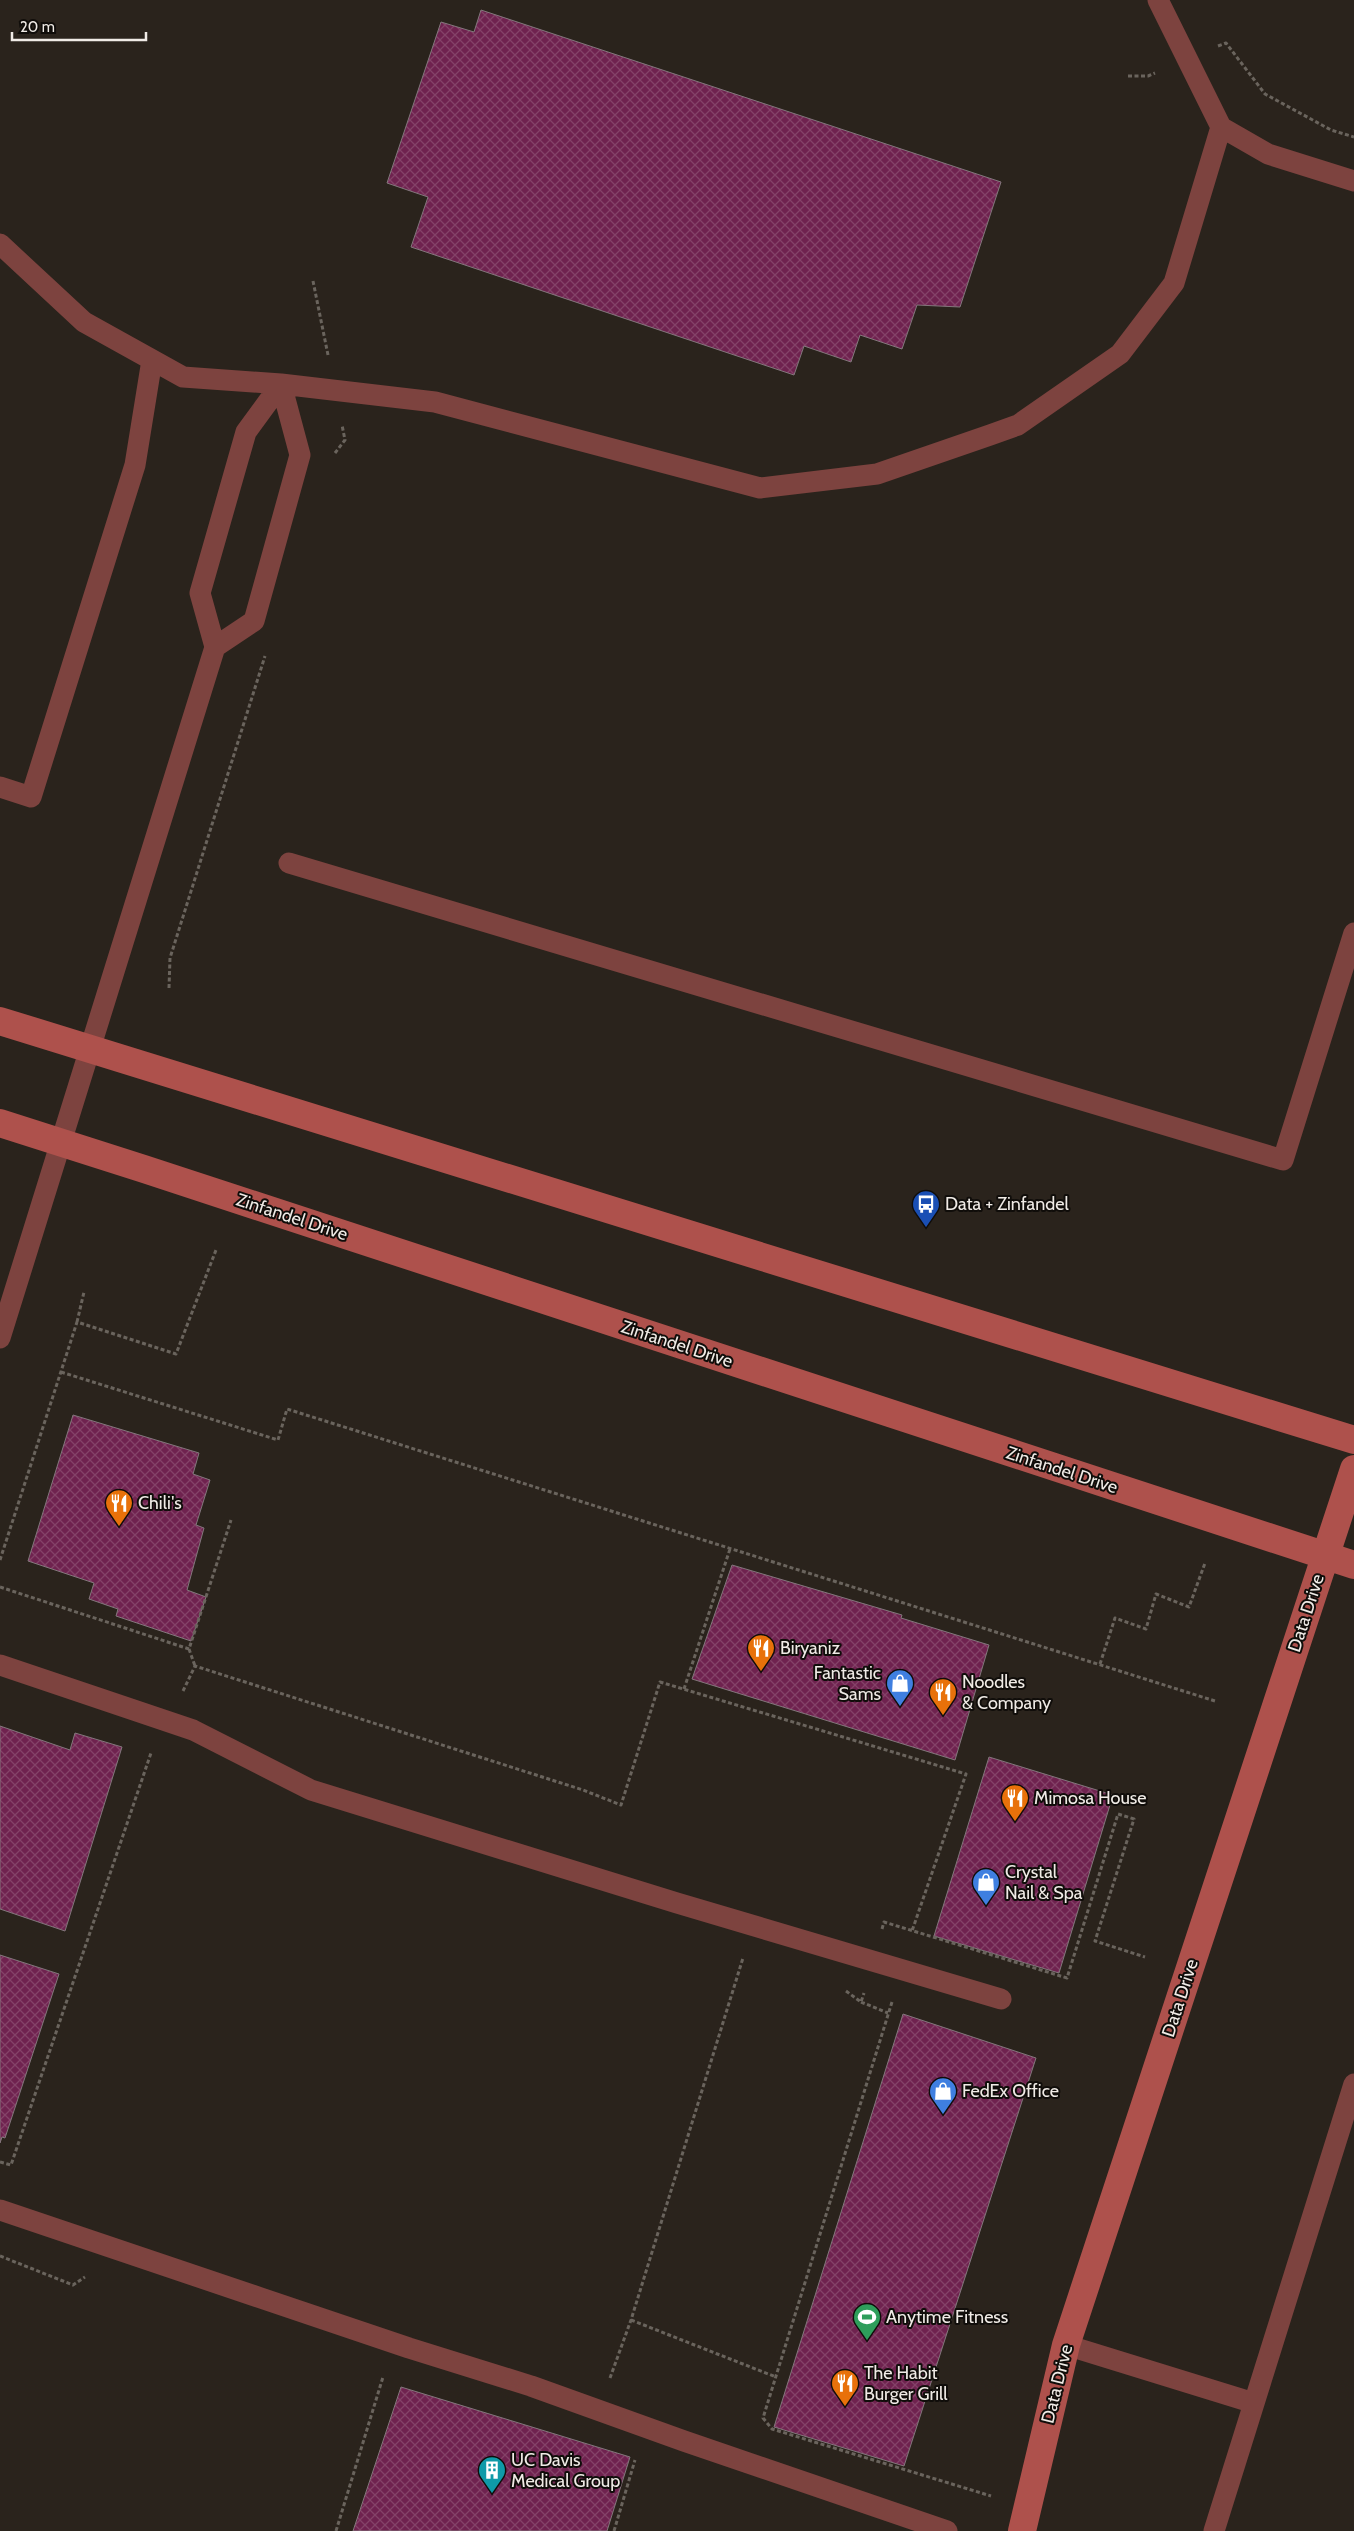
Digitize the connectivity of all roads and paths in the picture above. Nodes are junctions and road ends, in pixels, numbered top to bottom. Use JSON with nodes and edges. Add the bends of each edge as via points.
{"nodes":[{"id":1,"x":1158,"y":0,"type":"edge"},
{"id":2,"x":1188,"y":59,"type":"junction"},
{"id":3,"x":1128,"y":76,"type":"dead end"},
{"id":4,"x":1221,"y":127,"type":"junction"},
{"id":5,"x":1354,"y":137,"type":"edge"},
{"id":6,"x":1354,"y":181,"type":"edge"},
{"id":7,"x":0,"y":244,"type":"edge"},
{"id":8,"x":152,"y":360,"type":"junction"},
{"id":9,"x":281,"y":384,"type":"junction"},
{"id":10,"x":215,"y":647,"type":"junction"},
{"id":11,"x":0,"y":787,"type":"edge"},
{"id":12,"x":289,"y":863,"type":"dead end"},
{"id":13,"x":1354,"y":933,"type":"edge"},
{"id":14,"x":0,"y":1021,"type":"edge"},
{"id":15,"x":91,"y":1048,"type":"junction"},
{"id":16,"x":0,"y":1124,"type":"edge"},
{"id":17,"x":62,"y":1142,"type":"junction"},
{"id":18,"x":216,"y":1250,"type":"dead end"},
{"id":19,"x":84,"y":1292,"type":"dead end"},
{"id":20,"x":77,"y":1322,"type":"junction"},
{"id":21,"x":0,"y":1338,"type":"edge"},
{"id":22,"x":61,"y":1372,"type":"junction"},
{"id":23,"x":1354,"y":1440,"type":"edge"},
{"id":24,"x":1354,"y":1469,"type":"edge"},
{"id":25,"x":231,"y":1520,"type":"dead end"},
{"id":26,"x":730,"y":1549,"type":"junction"},
{"id":27,"x":1325,"y":1556,"type":"junction"},
{"id":28,"x":0,"y":1560,"type":"edge"},
{"id":29,"x":1205,"y":1563,"type":"dead end"},
{"id":30,"x":1354,"y":1565,"type":"edge"},
{"id":31,"x":0,"y":1587,"type":"edge"},
{"id":32,"x":189,"y":1649,"type":"junction"},
{"id":33,"x":1100,"y":1664,"type":"junction"},
{"id":34,"x":0,"y":1665,"type":"edge"},
{"id":35,"x":195,"y":1666,"type":"junction"},
{"id":36,"x":684,"y":1689,"type":"junction"},
{"id":37,"x":1215,"y":1701,"type":"dead end"},
{"id":38,"x":167,"y":1722,"type":"junction"},
{"id":39,"x":912,"y":1931,"type":"junction"},
{"id":40,"x":744,"y":1952,"type":"dead end"},
{"id":41,"x":1146,"y":1957,"type":"dead end"},
{"id":42,"x":873,"y":1962,"type":"junction"},
{"id":43,"x":840,"y":1986,"type":"dead end"},
{"id":44,"x":1001,"y":1999,"type":"dead end"},
{"id":45,"x":861,"y":2002,"type":"junction"},
{"id":46,"x":901,"y":2005,"type":"dead end"},
{"id":47,"x":888,"y":2013,"type":"junction"},
{"id":48,"x":1354,"y":2084,"type":"edge"},
{"id":49,"x":0,"y":2162,"type":"edge"},
{"id":50,"x":0,"y":2210,"type":"edge"},
{"id":51,"x":631,"y":2320,"type":"junction"},
{"id":52,"x":1066,"y":2345,"type":"junction"},
{"id":53,"x":386,"y":2368,"type":"dead end"},
{"id":54,"x":776,"y":2377,"type":"junction"},
{"id":55,"x":1254,"y":2403,"type":"junction"},
{"id":56,"x":598,"y":2411,"type":"junction"},
{"id":57,"x":636,"y":2455,"type":"dead end"},
{"id":58,"x":991,"y":2496,"type":"dead end"},
{"id":59,"x":336,"y":2531,"type":"edge"},
{"id":60,"x":614,"y":2531,"type":"edge"},
{"id":61,"x":947,"y":2531,"type":"edge"},
{"id":62,"x":1022,"y":2531,"type":"edge"},
{"id":63,"x":1214,"y":2531,"type":"edge"}],
"edges":[{"from":1,"to":2,"type":"lane"},
{"from":2,"to":3,"type":"path","via":[[1148,76]]},
{"from":2,"to":4,"type":"lane"},
{"from":2,"to":5,"type":"path","via":[[1226,43],[1265,94],[1332,130]]},
{"from":4,"to":6,"type":"lane","via":[[1268,154]]},
{"from":4,"to":9,"type":"lane","via":[[1174,283],[1120,354],[1018,425],[877,474],[760,488],[435,402]]},
{"from":7,"to":8,"type":"lane","via":[[84,322]]},
{"from":8,"to":9,"type":"lane","via":[[183,377]]},
{"from":8,"to":11,"type":"lane","via":[[135,465],[31,797]]},
{"from":9,"to":10,"type":"lane","via":[[246,432],[200,593]]},
{"from":9,"to":10,"type":"lane","via":[[300,455],[254,621]]},
{"from":10,"to":15,"type":"lane"},
{"from":12,"to":13,"type":"lane","via":[[1283,1160]]},
{"from":14,"to":15,"type":"main road"},
{"from":15,"to":17,"type":"lane"},
{"from":15,"to":23,"type":"main road"},
{"from":16,"to":17,"type":"main road","name":"Zinfandel Drive"},
{"from":17,"to":21,"type":"lane"},
{"from":17,"to":27,"type":"main road","name":"Zinfandel Drive"},
{"from":18,"to":20,"type":"path","via":[[176,1354]]},
{"from":19,"to":20,"type":"path"},
{"from":20,"to":22,"type":"path"},
{"from":22,"to":26,"type":"path","via":[[278,1440],[287,1409]]},
{"from":22,"to":28,"type":"path"},
{"from":24,"to":27,"type":"main road","name":"Data Drive"},
{"from":25,"to":32,"type":"path"},
{"from":26,"to":33,"type":"path"},
{"from":26,"to":36,"type":"path"},
{"from":27,"to":30,"type":"main road","name":"Zinfandel Drive"},
{"from":27,"to":52,"type":"main road","name":"Data Drive"},
{"from":29,"to":33,"type":"path","via":[[1189,1607],[1156,1594],[1146,1629],[1115,1618]]},
{"from":31,"to":32,"type":"path"},
{"from":32,"to":35,"type":"path"},
{"from":33,"to":37,"type":"path"},
{"from":34,"to":38,"type":"lane"},
{"from":35,"to":36,"type":"path","via":[[621,1805],[660,1682]]},
{"from":35,"to":38,"type":"path"},
{"from":36,"to":39,"type":"path","via":[[966,1774]]},
{"from":38,"to":42,"type":"lane","via":[[193,1730],[311,1790]]},
{"from":38,"to":49,"type":"path","via":[[154,1745],[12,2165]]},
{"from":39,"to":41,"type":"path","via":[[1067,1978],[1118,1814],[1134,1819],[1095,1941]]},
{"from":39,"to":42,"type":"path","via":[[884,1922]]},
{"from":40,"to":51,"type":"path"},
{"from":42,"to":44,"type":"lane"},
{"from":42,"to":45,"type":"path"},
{"from":43,"to":45,"type":"path"},
{"from":45,"to":47,"type":"path"},
{"from":46,"to":47,"type":"path","via":[[892,2002]]},
{"from":47,"to":54,"type":"path"},
{"from":48,"to":55,"type":"lane"},
{"from":50,"to":56,"type":"lane"},
{"from":51,"to":54,"type":"path"},
{"from":51,"to":56,"type":"path"},
{"from":52,"to":55,"type":"lane"},
{"from":52,"to":62,"type":"main road","name":"Data Drive"},
{"from":53,"to":59,"type":"path"},
{"from":54,"to":58,"type":"path","via":[[763,2418],[772,2429]]},
{"from":55,"to":63,"type":"lane"},
{"from":56,"to":61,"type":"lane"},
{"from":57,"to":60,"type":"path"}]}
